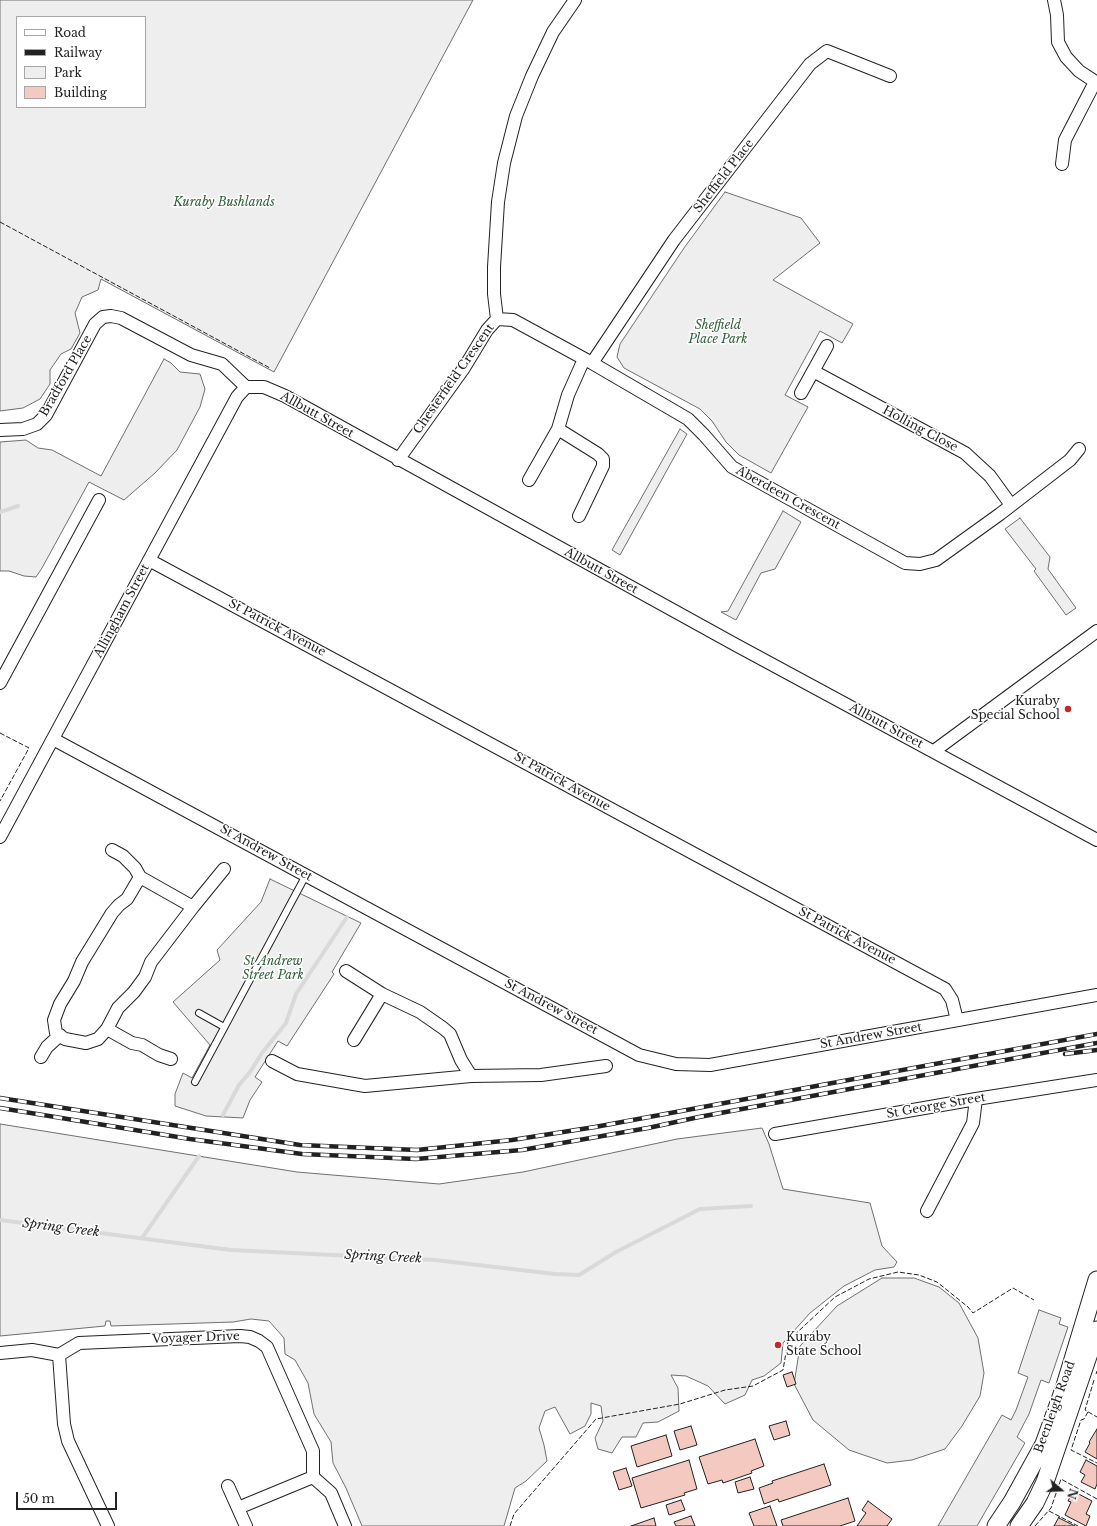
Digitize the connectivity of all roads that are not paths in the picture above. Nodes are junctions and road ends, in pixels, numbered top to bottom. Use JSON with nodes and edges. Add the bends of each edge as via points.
{"nodes":[{"id":1,"x":575,"y":0,"type":"edge"},
{"id":2,"x":1054,"y":0,"type":"edge"},
{"id":3,"x":890,"y":76,"type":"dead end"},
{"id":4,"x":1096,"y":82,"type":"edge"},
{"id":5,"x":1062,"y":164,"type":"dead end"},
{"id":6,"x":497,"y":319,"type":"junction"},
{"id":7,"x":827,"y":346,"type":"dead end"},
{"id":8,"x":588,"y":361,"type":"junction"},
{"id":9,"x":813,"y":371,"type":"junction"},
{"id":10,"x":246,"y":387,"type":"junction"},
{"id":11,"x":801,"y":393,"type":"dead end"},
{"id":12,"x":558,"y":429,"type":"junction"},
{"id":13,"x":0,"y":430,"type":"edge"},
{"id":14,"x":1079,"y":449,"type":"dead end"},
{"id":15,"x":398,"y":460,"type":"junction"},
{"id":16,"x":529,"y":480,"type":"dead end"},
{"id":17,"x":99,"y":500,"type":"dead end"},
{"id":18,"x":1011,"y":505,"type":"junction"},
{"id":19,"x":579,"y":516,"type":"dead end"},
{"id":20,"x":149,"y":560,"type":"junction"},
{"id":21,"x":1097,"y":631,"type":"edge"},
{"id":22,"x":0,"y":681,"type":"edge"},
{"id":23,"x":53,"y":739,"type":"junction"},
{"id":24,"x":934,"y":752,"type":"junction"},
{"id":25,"x":0,"y":837,"type":"edge"},
{"id":26,"x":1097,"y":840,"type":"edge"},
{"id":27,"x":112,"y":850,"type":"dead end"},
{"id":28,"x":224,"y":869,"type":"dead end"},
{"id":29,"x":306,"y":875,"type":"junction"},
{"id":30,"x":140,"y":877,"type":"junction"},
{"id":31,"x":193,"y":907,"type":"junction"},
{"id":32,"x":346,"y":971,"type":"dead end"},
{"id":33,"x":382,"y":994,"type":"junction"},
{"id":34,"x":1097,"y":995,"type":"edge"},
{"id":35,"x":199,"y":1013,"type":"dead end"},
{"id":36,"x":956,"y":1020,"type":"junction"},
{"id":37,"x":224,"y":1027,"type":"junction"},
{"id":38,"x":106,"y":1029,"type":"junction"},
{"id":39,"x":60,"y":1035,"type":"junction"},
{"id":40,"x":354,"y":1040,"type":"dead end"},
{"id":41,"x":41,"y":1057,"type":"dead end"},
{"id":42,"x":171,"y":1059,"type":"dead end"},
{"id":43,"x":272,"y":1061,"type":"dead end"},
{"id":44,"x":606,"y":1066,"type":"dead end"},
{"id":45,"x":471,"y":1076,"type":"junction"},
{"id":46,"x":1097,"y":1080,"type":"edge"},
{"id":47,"x":195,"y":1082,"type":"dead end"},
{"id":48,"x":976,"y":1099,"type":"junction"},
{"id":49,"x":775,"y":1134,"type":"dead end"},
{"id":50,"x":927,"y":1211,"type":"dead end"},
{"id":51,"x":1097,"y":1280,"type":"edge"},
{"id":52,"x":1097,"y":1330,"type":"edge"},
{"id":53,"x":0,"y":1353,"type":"edge"},
{"id":54,"x":59,"y":1355,"type":"junction"},
{"id":55,"x":313,"y":1477,"type":"junction"},
{"id":56,"x":228,"y":1486,"type":"dead end"},
{"id":57,"x":238,"y":1508,"type":"junction"},
{"id":58,"x":108,"y":1526,"type":"edge"},
{"id":59,"x":246,"y":1526,"type":"edge"},
{"id":60,"x":345,"y":1526,"type":"edge"},
{"id":61,"x":996,"y":1526,"type":"edge"},
{"id":62,"x":1019,"y":1526,"type":"edge"}],
"edges":[{"from":1,"to":6,"type":"street","name":"Chesterfield Crescent","via":[[553,32],[532,76],[516,116],[504,163],[498,202],[494,267]]},
{"from":2,"to":4,"type":"street","via":[[1058,42],[1066,57],[1079,71]]},
{"from":3,"to":8,"type":"street","name":"Sheffield Place","via":[[827,51],[810,64],[674,240]]},
{"from":4,"to":5,"type":"street","via":[[1065,140]]},
{"from":6,"to":8,"type":"street","name":"Aberdeen Crescent","via":[[513,320]]},
{"from":6,"to":15,"type":"street","name":"Chesterfield Crescent"},
{"from":7,"to":9,"type":"street"},
{"from":8,"to":12,"type":"street","via":[[568,395]]},
{"from":8,"to":18,"type":"street","name":"Aberdeen Crescent","via":[[688,419],[732,467],[904,563],[920,564],[936,560]]},
{"from":9,"to":11,"type":"street"},
{"from":9,"to":18,"type":"street","name":"Holling Close","via":[[965,453],[990,476]]},
{"from":10,"to":13,"type":"street","name":"Bradford Place","via":[[222,364],[191,355],[121,318],[103,317],[95,324],[46,415],[37,424],[23,429]]},
{"from":10,"to":15,"type":"street","name":"Allbutt Street","via":[[264,387],[285,396]]},
{"from":10,"to":20,"type":"street","name":"Allingham Street","via":[[237,397]]},
{"from":12,"to":16,"type":"street"},
{"from":12,"to":19,"type":"street","via":[[603,459],[603,466]]},
{"from":14,"to":18,"type":"street","name":"Aberdeen Crescent","via":[[1070,460]]},
{"from":15,"to":24,"type":"street","name":"Allbutt Street"},
{"from":17,"to":22,"type":"street"},
{"from":20,"to":23,"type":"street","name":"Allingham Street"},
{"from":20,"to":36,"type":"street","name":"St Patrick Avenue","via":[[945,989],[952,1000]]},
{"from":21,"to":24,"type":"street"},
{"from":23,"to":25,"type":"street","name":"Allingham Street"},
{"from":23,"to":29,"type":"street","name":"St Andrew Street"},
{"from":24,"to":26,"type":"street","name":"Allbutt Street"},
{"from":27,"to":30,"type":"street","via":[[123,856]]},
{"from":28,"to":31,"type":"street"},
{"from":29,"to":36,"type":"street","name":"St Andrew Street","via":[[639,1055],[676,1064],[710,1065]]},
{"from":29,"to":37,"type":"lane"},
{"from":30,"to":31,"type":"street"},
{"from":30,"to":39,"type":"street","via":[[127,899],[112,913],[60,1004],[54,1020],[56,1033]]},
{"from":31,"to":38,"type":"street","via":[[151,962],[145,977],[134,992],[118,1008]]},
{"from":32,"to":33,"type":"street"},
{"from":33,"to":40,"type":"street"},
{"from":33,"to":45,"type":"street","via":[[420,1012],[450,1034]]},
{"from":34,"to":36,"type":"street","name":"St Andrew Street"},
{"from":35,"to":37,"type":"lane"},
{"from":37,"to":47,"type":"lane"},
{"from":38,"to":39,"type":"street","via":[[98,1039],[86,1043],[65,1039]]},
{"from":38,"to":42,"type":"street"},
{"from":39,"to":41,"type":"street"},
{"from":43,"to":45,"type":"street","via":[[297,1074],[365,1086]]},
{"from":44,"to":45,"type":"street","via":[[541,1075]]},
{"from":46,"to":48,"type":"street","name":"St George Street"},
{"from":48,"to":49,"type":"street","name":"St George Street"},
{"from":48,"to":50,"type":"street","via":[[973,1123]]},
{"from":51,"to":61,"type":"main road","name":"Beenleigh Road","via":[[1064,1389],[1044,1444]]},
{"from":52,"to":62,"type":"main road","name":"Beenleigh Road","via":[[1045,1482]]},
{"from":53,"to":54,"type":"street","via":[[32,1350]]},
{"from":54,"to":55,"type":"street","name":"Voyager Drive","via":[[79,1343],[240,1336],[259,1341],[267,1347],[313,1451]]},
{"from":54,"to":58,"type":"street","via":[[64,1424],[68,1441]]},
{"from":55,"to":57,"type":"street"},
{"from":55,"to":60,"type":"street","via":[[331,1493]]},
{"from":56,"to":57,"type":"street"},
{"from":57,"to":59,"type":"street"}]}
